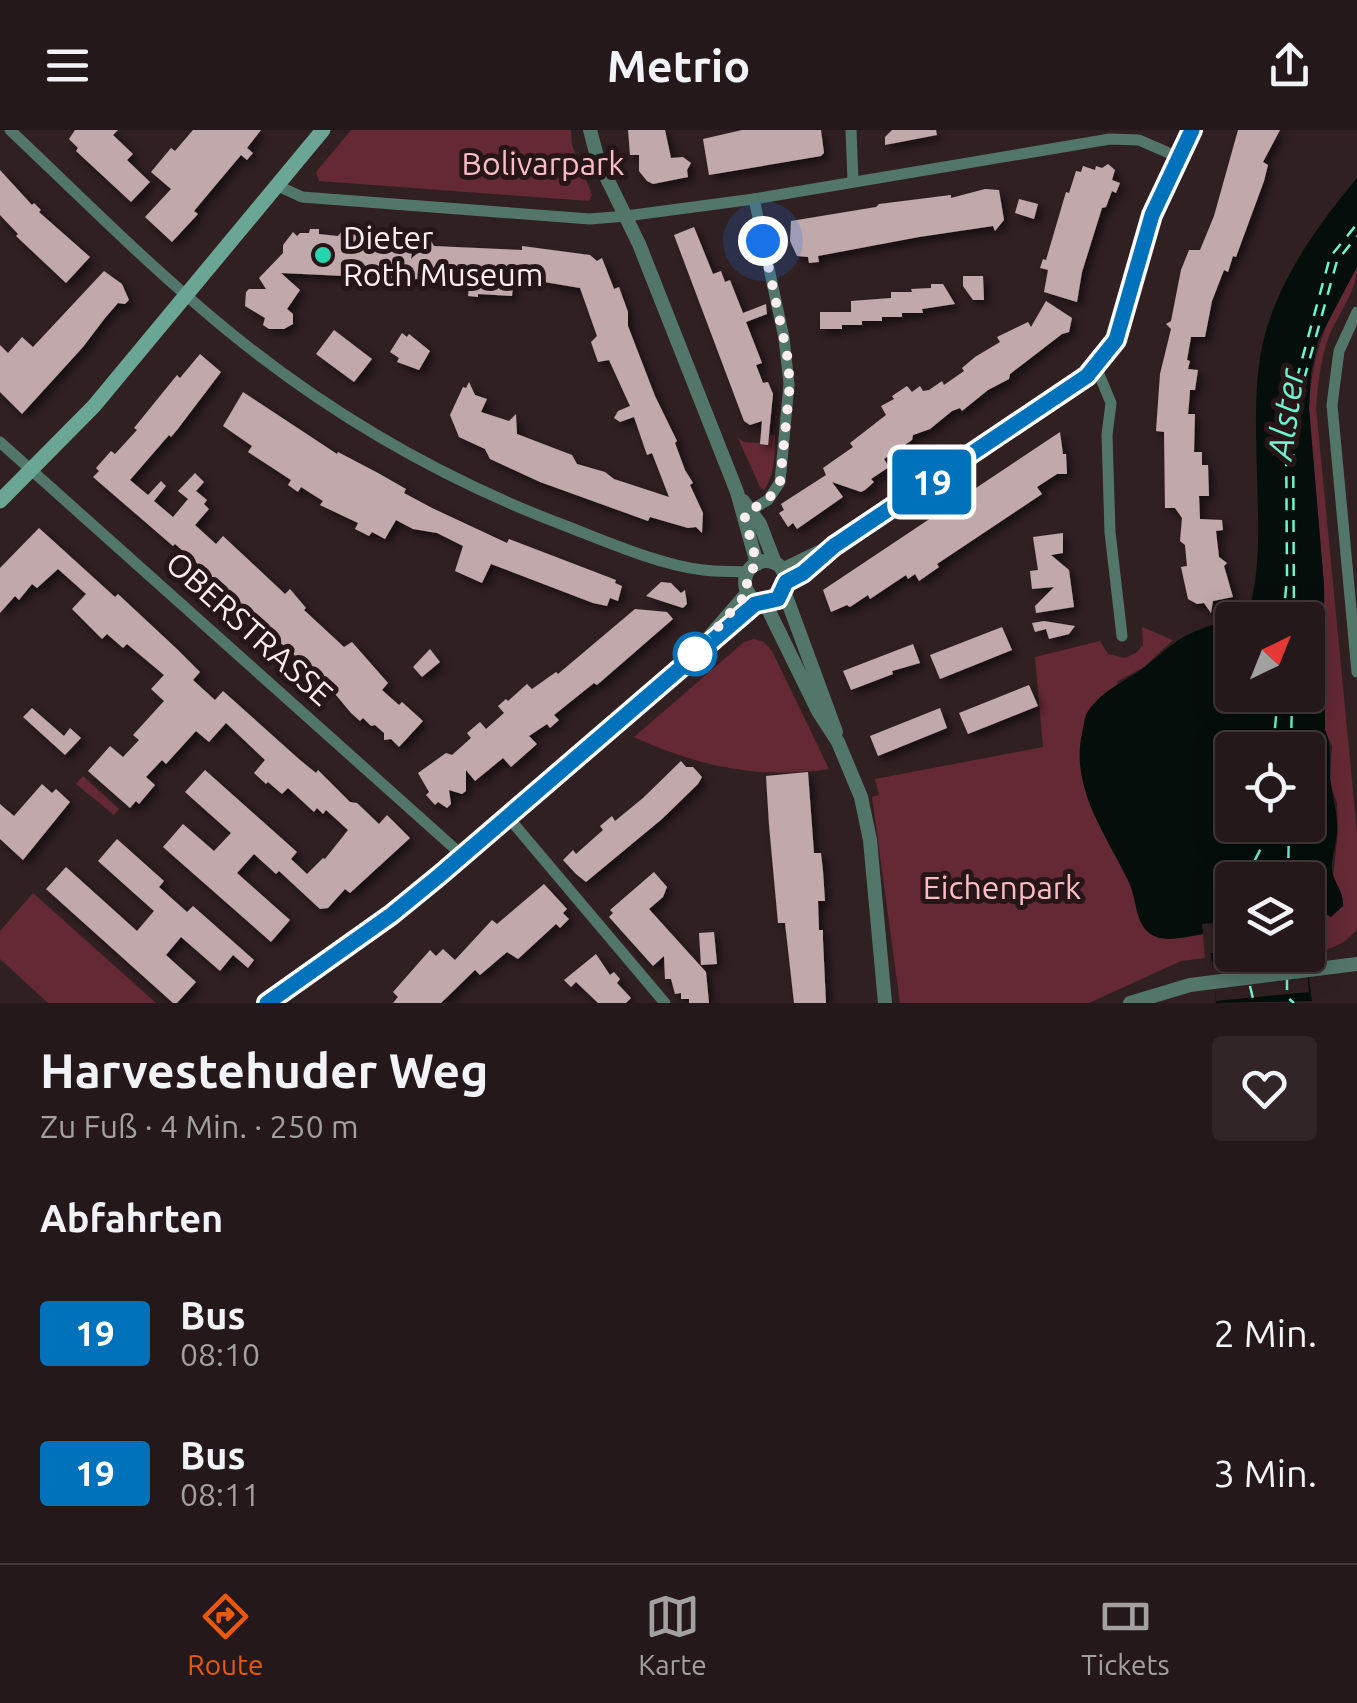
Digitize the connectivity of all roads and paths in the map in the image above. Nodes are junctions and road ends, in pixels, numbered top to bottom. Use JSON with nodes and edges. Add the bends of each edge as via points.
{"nodes":[{"id":1,"x":10,"y":130,"type":"edge"},
{"id":2,"x":324,"y":130,"type":"edge"},
{"id":3,"x":590,"y":130,"type":"edge"},
{"id":4,"x":851,"y":130,"type":"edge"},
{"id":5,"x":1192,"y":130,"type":"edge"},
{"id":6,"x":1178,"y":157,"type":"junction"},
{"id":7,"x":853,"y":180,"type":"junction"},
{"id":8,"x":278,"y":186,"type":"junction"},
{"id":9,"x":754,"y":199,"type":"junction"},
{"id":10,"x":626,"y":216,"type":"junction"},
{"id":11,"x":186,"y":295,"type":"junction"},
{"id":12,"x":1357,"y":312,"type":"edge"},
{"id":13,"x":1096,"y":367,"type":"junction"},
{"id":14,"x":0,"y":442,"type":"edge"},
{"id":15,"x":31,"y":470,"type":"junction"},
{"id":16,"x":0,"y":501,"type":"edge"},
{"id":17,"x":748,"y":512,"type":"junction"},
{"id":18,"x":1352,"y":567,"type":"edge"},
{"id":19,"x":752,"y":568,"type":"junction"},
{"id":20,"x":782,"y":576,"type":"junction"},
{"id":21,"x":758,"y":599,"type":"junction"},
{"id":22,"x":1122,"y":636,"type":"dead end"},
{"id":23,"x":1357,"y":672,"type":"edge"},
{"id":24,"x":838,"y":742,"type":"junction"},
{"id":25,"x":508,"y":817,"type":"junction"},
{"id":26,"x":463,"y":856,"type":"junction"},
{"id":27,"x":1357,"y":964,"type":"edge"},
{"id":28,"x":885,"y":981,"type":"junction"},
{"id":29,"x":268,"y":1003,"type":"edge"},
{"id":30,"x":665,"y":1003,"type":"edge"},
{"id":31,"x":885,"y":1003,"type":"edge"},
{"id":32,"x":894,"y":1003,"type":"edge"},
{"id":33,"x":1130,"y":1003,"type":"edge"}],
"edges":[{"from":1,"to":11,"type":"street"},
{"from":2,"to":8,"type":"main road"},
{"from":3,"to":10,"type":"street"},
{"from":4,"to":7,"type":"street"},
{"from":5,"to":6,"type":"street"},
{"from":6,"to":7,"type":"street","via":[[1138,140],[1110,139]]},
{"from":6,"to":13,"type":"street","via":[[1144,238],[1119,331]]},
{"from":7,"to":9,"type":"street"},
{"from":8,"to":10,"type":"street","via":[[302,197],[590,219]]},
{"from":8,"to":11,"type":"main road"},
{"from":9,"to":10,"type":"street"},
{"from":9,"to":17,"type":"street","via":[[790,384],[780,482]]},
{"from":10,"to":17,"type":"street"},
{"from":11,"to":15,"type":"main road"},
{"from":11,"to":19,"type":"street","via":[[319,398],[476,488],[700,570]]},
{"from":12,"to":18,"type":"street","via":[[1340,351],[1332,405]]},
{"from":13,"to":20,"type":"street","via":[[803,573]]},
{"from":13,"to":22,"type":"street","via":[[1111,404],[1110,532]]},
{"from":14,"to":15,"type":"street","name":"OBERSTRASSE"},
{"from":15,"to":16,"type":"main road"},
{"from":15,"to":26,"type":"street","name":"OBERSTRASSE"},
{"from":17,"to":19,"type":"street"},
{"from":17,"to":20,"type":"street"},
{"from":18,"to":23,"type":"street"},
{"from":19,"to":20,"type":"street"},
{"from":19,"to":21,"type":"street"},
{"from":20,"to":21,"type":"street","via":[[778,599]]},
{"from":20,"to":24,"type":"street"},
{"from":21,"to":24,"type":"street"},
{"from":21,"to":25,"type":"street"},
{"from":24,"to":28,"type":"street","via":[[866,814]]},
{"from":25,"to":26,"type":"street"},
{"from":25,"to":30,"type":"street"},
{"from":26,"to":29,"type":"street"},
{"from":27,"to":33,"type":"street","via":[[1170,989]]},
{"from":28,"to":31,"type":"street"},
{"from":28,"to":32,"type":"street"}]}
